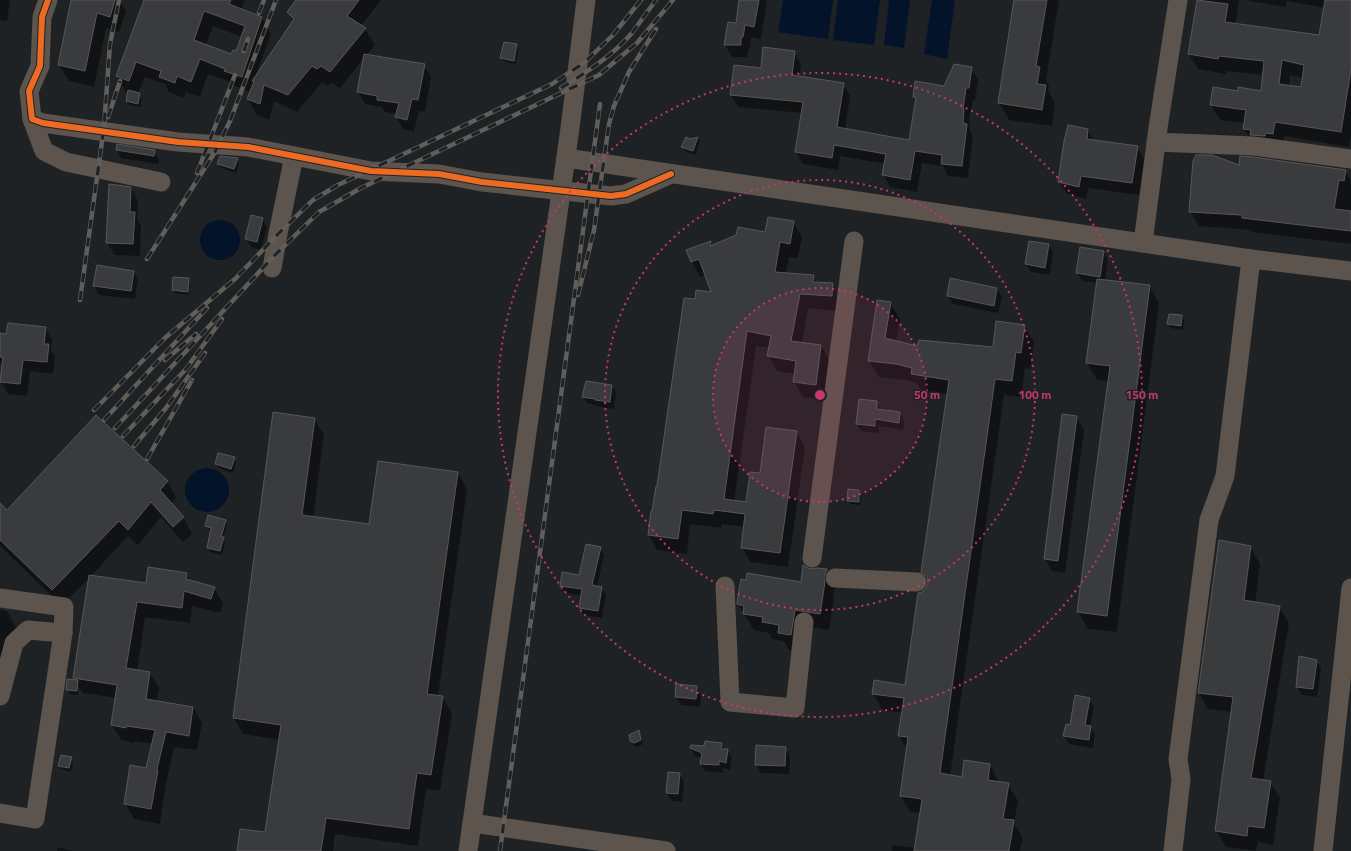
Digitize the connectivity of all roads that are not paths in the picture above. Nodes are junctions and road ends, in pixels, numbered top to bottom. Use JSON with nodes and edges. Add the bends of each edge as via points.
{"nodes":[{"id":1,"x":48,"y":0,"type":"edge"},
{"id":2,"x":586,"y":0,"type":"edge"},
{"id":3,"x":1178,"y":0,"type":"edge"},
{"id":4,"x":32,"y":119,"type":"junction"},
{"id":5,"x":1156,"y":142,"type":"junction"},
{"id":6,"x":294,"y":156,"type":"junction"},
{"id":7,"x":566,"y":158,"type":"junction"},
{"id":8,"x":1351,"y":158,"type":"edge"},
{"id":9,"x":671,"y":174,"type":"junction"},
{"id":10,"x":161,"y":182,"type":"dead end"},
{"id":11,"x":562,"y":190,"type":"junction"},
{"id":12,"x":854,"y":241,"type":"dead end"},
{"id":13,"x":1143,"y":243,"type":"junction"},
{"id":14,"x":1251,"y":259,"type":"junction"},
{"id":15,"x":272,"y":268,"type":"dead end"},
{"id":16,"x":1351,"y":271,"type":"edge"},
{"id":17,"x":812,"y":558,"type":"dead end"},
{"id":18,"x":834,"y":578,"type":"dead end"},
{"id":19,"x":917,"y":582,"type":"dead end"},
{"id":20,"x":725,"y":586,"type":"dead end"},
{"id":21,"x":1351,"y":588,"type":"edge"},
{"id":22,"x":0,"y":598,"type":"edge"},
{"id":23,"x":804,"y":622,"type":"dead end"},
{"id":24,"x":63,"y":632,"type":"junction"},
{"id":25,"x":0,"y":696,"type":"edge"},
{"id":26,"x":0,"y":813,"type":"edge"},
{"id":27,"x":472,"y":823,"type":"junction"},
{"id":28,"x":468,"y":851,"type":"edge"},
{"id":29,"x":666,"y":851,"type":"edge"},
{"id":30,"x":1173,"y":851,"type":"edge"},
{"id":31,"x":1323,"y":851,"type":"edge"}],
"edges":[{"from":1,"to":4,"type":"street","via":[[42,17],[40,66],[29,91]]},
{"from":2,"to":7,"type":"street"},
{"from":3,"to":5,"type":"street"},
{"from":4,"to":6,"type":"street","via":[[43,123],[178,142],[248,147]]},
{"from":4,"to":10,"type":"street","via":[[44,150],[66,162]]},
{"from":5,"to":8,"type":"street","via":[[1254,146]]},
{"from":5,"to":13,"type":"street"},
{"from":6,"to":11,"type":"street","via":[[371,171],[438,174],[482,182]]},
{"from":6,"to":15,"type":"street"},
{"from":7,"to":9,"type":"street"},
{"from":7,"to":11,"type":"street"},
{"from":9,"to":11,"type":"street","via":[[626,194],[611,196]]},
{"from":9,"to":13,"type":"street"},
{"from":11,"to":27,"type":"street"},
{"from":12,"to":17,"type":"street"},
{"from":13,"to":14,"type":"street"},
{"from":14,"to":16,"type":"street"},
{"from":14,"to":30,"type":"street","via":[[1225,476],[1209,520],[1178,759],[1181,778]]},
{"from":18,"to":19,"type":"street"},
{"from":20,"to":23,"type":"street","via":[[730,702],[795,708]]},
{"from":21,"to":31,"type":"street"},
{"from":22,"to":24,"type":"street","via":[[64,607]]},
{"from":24,"to":25,"type":"street","via":[[28,630],[14,643]]},
{"from":24,"to":26,"type":"street","via":[[35,819]]},
{"from":27,"to":28,"type":"street"},
{"from":27,"to":29,"type":"street"}]}
